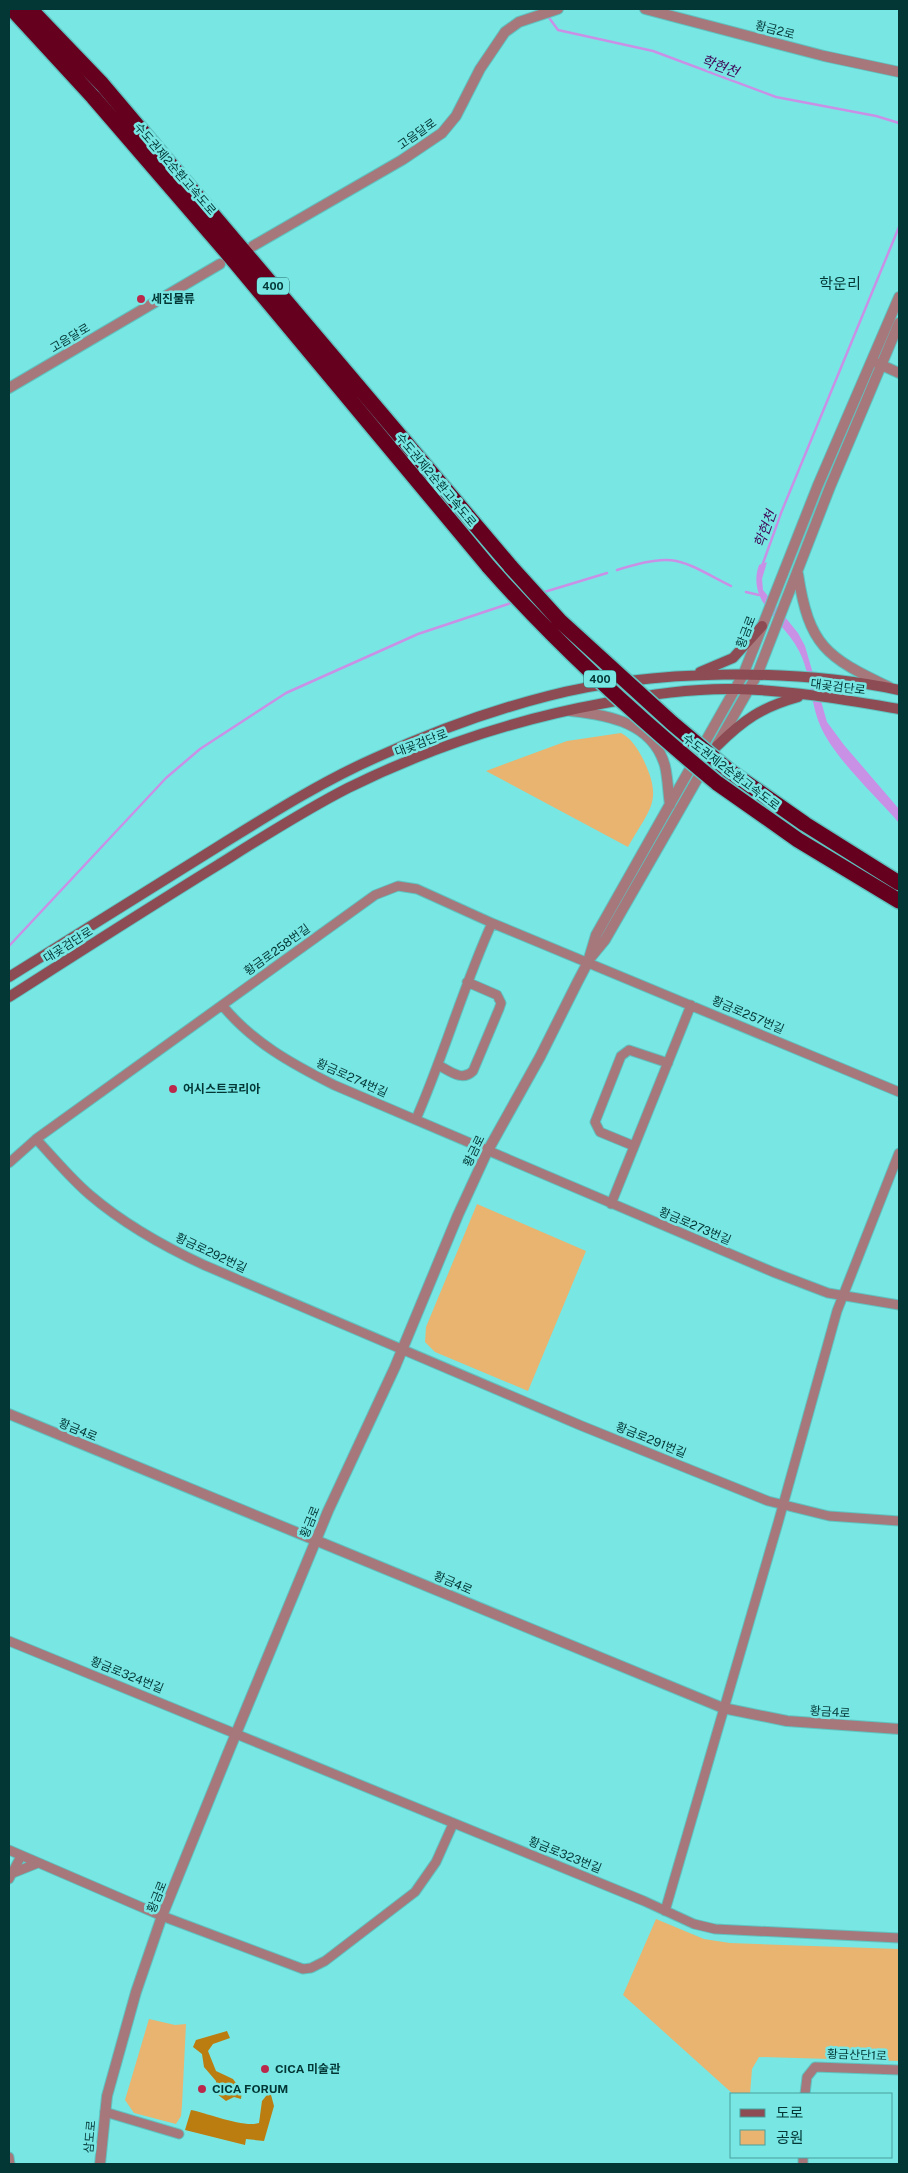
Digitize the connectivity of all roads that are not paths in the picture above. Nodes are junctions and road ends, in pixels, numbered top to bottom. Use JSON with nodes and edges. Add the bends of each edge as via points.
{"nodes":[{"id":1,"x":12,"y":9,"type":"edge"},
{"id":2,"x":30,"y":9,"type":"edge"},
{"id":3,"x":645,"y":9,"type":"edge"},
{"id":4,"x":556,"y":10,"type":"edge"},
{"id":5,"x":899,"y":72,"type":"edge"},
{"id":6,"x":253,"y":246,"type":"dead end"},
{"id":7,"x":220,"y":264,"type":"dead end"},
{"id":8,"x":899,"y":297,"type":"edge"},
{"id":9,"x":899,"y":324,"type":"edge"},
{"id":10,"x":871,"y":361,"type":"junction"},
{"id":11,"x":881,"y":365,"type":"junction"},
{"id":12,"x":899,"y":372,"type":"edge"},
{"id":13,"x":9,"y":388,"type":"edge"},
{"id":14,"x":798,"y":571,"type":"junction"},
{"id":15,"x":762,"y":626,"type":"joint"},
{"id":16,"x":753,"y":639,"type":"junction"},
{"id":17,"x":743,"y":675,"type":"junction"},
{"id":18,"x":757,"y":676,"type":"junction"},
{"id":19,"x":687,"y":677,"type":"junction"},
{"id":20,"x":735,"y":689,"type":"junction"},
{"id":21,"x":749,"y":690,"type":"junction"},
{"id":22,"x":897,"y":690,"type":"edge"},
{"id":23,"x":790,"y":697,"type":"junction"},
{"id":24,"x":899,"y":709,"type":"edge"},
{"id":25,"x":565,"y":710,"type":"junction"},
{"id":26,"x":717,"y":746,"type":"junction"},
{"id":27,"x":670,"y":805,"type":"junction"},
{"id":28,"x":899,"y":882,"type":"edge"},
{"id":29,"x":899,"y":901,"type":"edge"},
{"id":30,"x":492,"y":923,"type":"junction"},
{"id":31,"x":588,"y":962,"type":"junction"},
{"id":32,"x":9,"y":977,"type":"edge"},
{"id":33,"x":467,"y":982,"type":"junction"},
{"id":34,"x":9,"y":997,"type":"edge"},
{"id":35,"x":222,"y":1005,"type":"junction"},
{"id":36,"x":691,"y":1005,"type":"junction"},
{"id":37,"x":668,"y":1063,"type":"junction"},
{"id":38,"x":438,"y":1065,"type":"junction"},
{"id":39,"x":899,"y":1092,"type":"edge"},
{"id":40,"x":416,"y":1119,"type":"junction"},
{"id":41,"x":36,"y":1139,"type":"junction"},
{"id":42,"x":634,"y":1146,"type":"junction"},
{"id":43,"x":487,"y":1152,"type":"junction"},
{"id":44,"x":899,"y":1152,"type":"edge"},
{"id":45,"x":9,"y":1163,"type":"edge"},
{"id":46,"x":611,"y":1204,"type":"junction"},
{"id":47,"x":842,"y":1297,"type":"junction"},
{"id":48,"x":899,"y":1305,"type":"edge"},
{"id":49,"x":402,"y":1349,"type":"junction"},
{"id":50,"x":9,"y":1414,"type":"edge"},
{"id":51,"x":783,"y":1506,"type":"junction"},
{"id":52,"x":899,"y":1521,"type":"edge"},
{"id":53,"x":316,"y":1541,"type":"junction"},
{"id":54,"x":9,"y":1641,"type":"edge"},
{"id":55,"x":723,"y":1708,"type":"junction"},
{"id":56,"x":899,"y":1729,"type":"edge"},
{"id":57,"x":236,"y":1733,"type":"junction"},
{"id":58,"x":453,"y":1824,"type":"junction"},
{"id":59,"x":9,"y":1850,"type":"edge"},
{"id":60,"x":21,"y":1856,"type":"junction"},
{"id":61,"x":38,"y":1863,"type":"junction"},
{"id":62,"x":11,"y":1876,"type":"edge"},
{"id":63,"x":665,"y":1911,"type":"junction"},
{"id":64,"x":162,"y":1916,"type":"junction"},
{"id":65,"x":899,"y":1938,"type":"edge"},
{"id":66,"x":899,"y":2070,"type":"edge"},
{"id":67,"x":806,"y":2093,"type":"edge"},
{"id":68,"x":105,"y":2112,"type":"junction"},
{"id":69,"x":179,"y":2134,"type":"dead end"},
{"id":70,"x":9,"y":2156,"type":"edge"},
{"id":71,"x":10,"y":2164,"type":"edge"},
{"id":72,"x":100,"y":2164,"type":"edge"}],
"edges":[{"from":1,"to":29,"type":"highway","name":"수도권제2순환고속도로","number":"400","bridge":true,"via":[[230,256],[532,616],[667,742],[717,783],[798,840]]},
{"from":2,"to":28,"type":"highway","name":"수도권제2순환고속도로","number":"400","bridge":true,"via":[[102,84],[560,621],[728,770],[805,824]]},
{"from":3,"to":5,"type":"street","name":"황금2로","via":[[824,56]]},
{"from":4,"to":6,"type":"street","name":"고음달로","via":[[511,26],[500,37],[456,116],[442,133],[402,160]]},
{"from":7,"to":13,"type":"street","name":"고음달로"},
{"from":8,"to":10,"type":"street","name":"황금로"},
{"from":9,"to":11,"type":"street","name":"황금로"},
{"from":10,"to":11,"type":"street"},
{"from":10,"to":15,"type":"street","name":"황금로"},
{"from":11,"to":12,"type":"street"},
{"from":11,"to":14,"type":"street","name":"황금로"},
{"from":14,"to":18,"type":"street","name":"황금로"},
{"from":14,"to":22,"type":"street","via":[[805,612],[818,641],[847,666]]},
{"from":15,"to":16,"type":"main road"},
{"from":16,"to":17,"type":"street","name":"황금로"},
{"from":16,"to":19,"type":"main road","via":[[726,662]]},
{"from":17,"to":18,"type":"main road","name":"대곶검단로"},
{"from":17,"to":19,"type":"main road","name":"대곶검단로"},
{"from":17,"to":20,"type":"street","name":"황금로"},
{"from":18,"to":21,"type":"street","name":"황금로"},
{"from":18,"to":22,"type":"main road","name":"대곶검단로","via":[[786,676]]},
{"from":19,"to":32,"type":"main road","name":"대곶검단로","via":[[595,686],[548,696],[374,758],[254,825]]},
{"from":20,"to":21,"type":"main road","name":"대곶검단로"},
{"from":20,"to":25,"type":"main road","name":"대곶검단로","via":[[705,689]]},
{"from":20,"to":27,"type":"street","name":"황금로"},
{"from":21,"to":23,"type":"main road","name":"대곶검단로"},
{"from":21,"to":26,"type":"street","name":"황금로"},
{"from":23,"to":24,"type":"main road","name":"대곶검단로","via":[[802,695]]},
{"from":23,"to":26,"type":"main road","via":[[748,717]]},
{"from":25,"to":27,"type":"street","via":[[620,719],[648,737],[665,766]]},
{"from":25,"to":34,"type":"main road","name":"대곶검단로","via":[[501,727],[433,751],[346,789],[279,827]]},
{"from":26,"to":31,"type":"street","name":"황금로","via":[[605,940]]},
{"from":27,"to":31,"type":"street","name":"황금로","via":[[596,935]]},
{"from":30,"to":31,"type":"street","name":"황금로258번길"},
{"from":30,"to":33,"type":"street"},
{"from":30,"to":35,"type":"street","name":"황금로258번길","via":[[412,888],[398,886],[387,889]]},
{"from":31,"to":36,"type":"street","name":"황금로257번길"},
{"from":31,"to":43,"type":"street","name":"황금로"},
{"from":33,"to":38,"type":"street"},
{"from":33,"to":38,"type":"street","via":[[497,995],[501,1003],[499,1009],[468,1076],[463,1077]]},
{"from":35,"to":40,"type":"street","name":"황금로274번길","via":[[243,1030],[293,1063],[334,1085]]},
{"from":35,"to":41,"type":"street","name":"황금로258번길"},
{"from":36,"to":37,"type":"street"},
{"from":36,"to":39,"type":"street","name":"황금로257번길"},
{"from":37,"to":42,"type":"street"},
{"from":37,"to":42,"type":"street","via":[[629,1050],[621,1056],[596,1126],[600,1132]]},
{"from":38,"to":40,"type":"street"},
{"from":40,"to":43,"type":"street","name":"황금로274번길"},
{"from":41,"to":45,"type":"street","name":"황금로258번길"},
{"from":41,"to":49,"type":"street","name":"황금로292번길","via":[[88,1194],[155,1240],[204,1265]]},
{"from":42,"to":46,"type":"street"},
{"from":43,"to":46,"type":"street","name":"황금로273번길"},
{"from":43,"to":49,"type":"street","name":"황금로"},
{"from":44,"to":47,"type":"street"},
{"from":46,"to":47,"type":"street","name":"황금로273번길","via":[[773,1272]]},
{"from":47,"to":48,"type":"street","name":"황금로273번길"},
{"from":47,"to":51,"type":"street"},
{"from":49,"to":51,"type":"street","name":"황금로291번길","via":[[582,1426]]},
{"from":49,"to":53,"type":"street","name":"황금로"},
{"from":50,"to":53,"type":"street","name":"황금4로"},
{"from":51,"to":52,"type":"street","name":"황금로291번길","via":[[829,1516]]},
{"from":51,"to":55,"type":"street"},
{"from":53,"to":55,"type":"street","name":"황금4로"},
{"from":53,"to":57,"type":"street","name":"황금로"},
{"from":54,"to":57,"type":"street","name":"황금로324번길"},
{"from":55,"to":56,"type":"street","name":"황금4로","via":[[787,1721]]},
{"from":55,"to":63,"type":"street"},
{"from":57,"to":58,"type":"street","name":"황금로323번길"},
{"from":57,"to":64,"type":"street","name":"황금로"},
{"from":58,"to":63,"type":"street","name":"황금로323번길"},
{"from":58,"to":64,"type":"street","via":[[436,1862],[415,1892],[354,1940],[311,1968],[288,1965]]},
{"from":59,"to":60,"type":"street"},
{"from":60,"to":61,"type":"street"},
{"from":60,"to":62,"type":"street"},
{"from":61,"to":62,"type":"street"},
{"from":61,"to":64,"type":"street"},
{"from":63,"to":65,"type":"street","name":"황금로323번길","via":[[699,1925],[731,1932]]},
{"from":64,"to":68,"type":"street","name":"황금로","via":[[124,2030]]},
{"from":66,"to":67,"type":"street","name":"황금산단1로","via":[[815,2067],[807,2077]]},
{"from":68,"to":69,"type":"street"},
{"from":68,"to":72,"type":"street","name":"삼도로"},
{"from":70,"to":71,"type":"street"}]}
